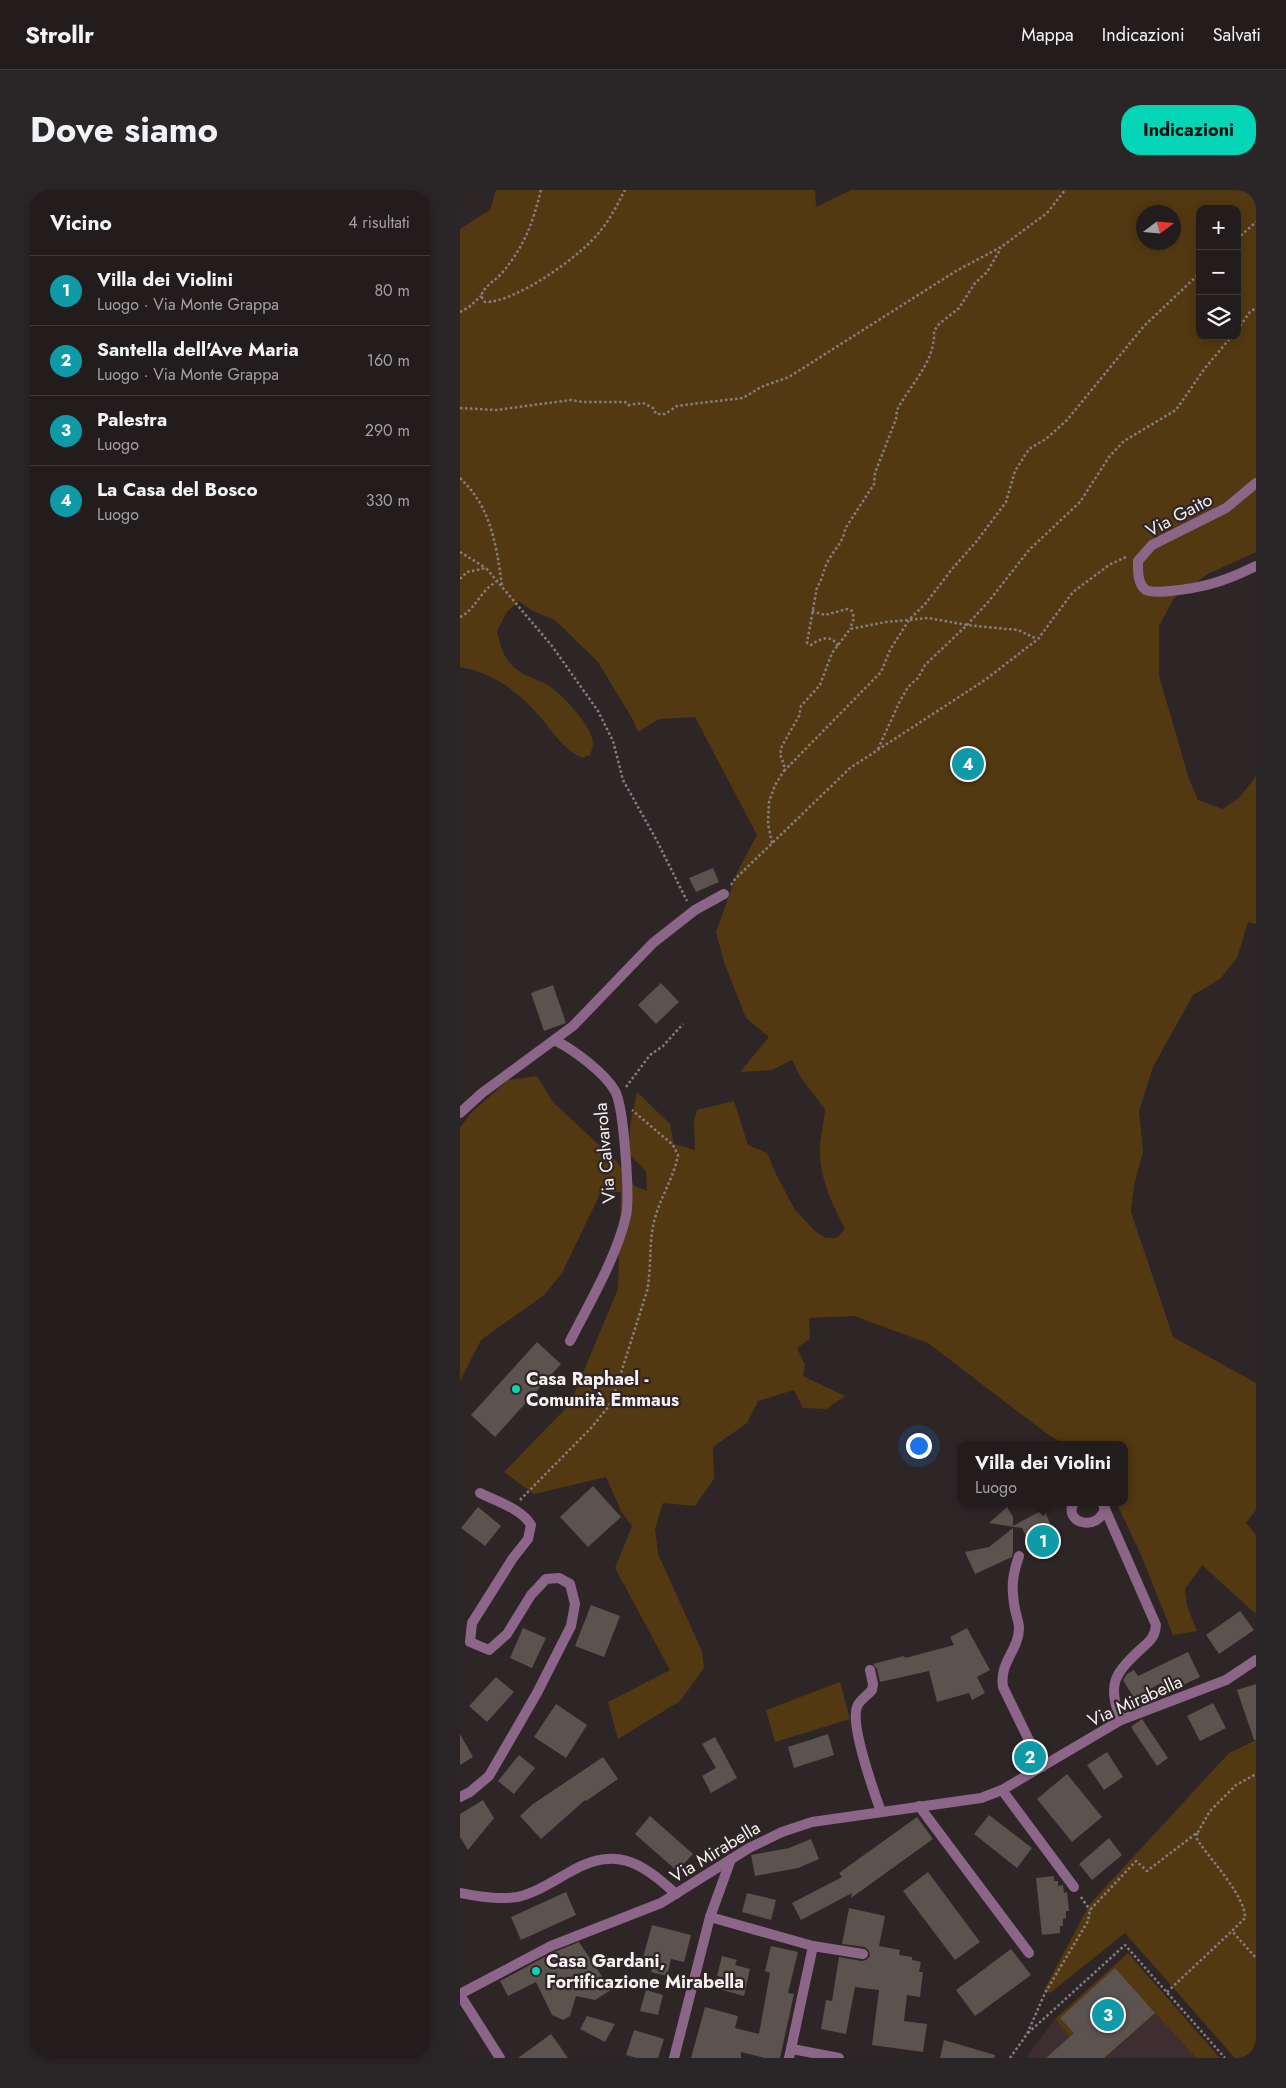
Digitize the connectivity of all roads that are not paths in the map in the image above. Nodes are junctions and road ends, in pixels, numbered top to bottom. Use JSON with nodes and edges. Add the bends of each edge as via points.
{"nodes":[{"id":1,"x":1256,"y":482,"type":"edge"},
{"id":2,"x":1256,"y":566,"type":"edge"},
{"id":3,"x":724,"y":894,"type":"road end"},
{"id":4,"x":554,"y":1040,"type":"junction"},
{"id":5,"x":460,"y":1113,"type":"edge"},
{"id":6,"x":570,"y":1341,"type":"dead end"},
{"id":7,"x":480,"y":1493,"type":"dead end"},
{"id":8,"x":1073,"y":1506,"type":"edge"},
{"id":9,"x":1104,"y":1506,"type":"edge"},
{"id":10,"x":1104,"y":1506,"type":"edge"},
{"id":11,"x":1019,"y":1556,"type":"dead end"},
{"id":12,"x":470,"y":1642,"type":"junction"},
{"id":13,"x":460,"y":1648,"type":"edge"},
{"id":14,"x":1256,"y":1660,"type":"edge"},
{"id":15,"x":870,"y":1670,"type":"dead end"},
{"id":16,"x":1121,"y":1720,"type":"junction"},
{"id":17,"x":1042,"y":1767,"type":"junction"},
{"id":18,"x":1002,"y":1790,"type":"junction"},
{"id":19,"x":460,"y":1797,"type":"edge"},
{"id":20,"x":919,"y":1806,"type":"junction"},
{"id":21,"x":881,"y":1812,"type":"junction"},
{"id":22,"x":731,"y":1859,"type":"junction"},
{"id":23,"x":1074,"y":1887,"type":"road end"},
{"id":24,"x":460,"y":1893,"type":"edge"},
{"id":25,"x":676,"y":1894,"type":"junction"},
{"id":26,"x":710,"y":1917,"type":"junction"},
{"id":27,"x":813,"y":1946,"type":"junction"},
{"id":28,"x":1029,"y":1953,"type":"dead end"},
{"id":29,"x":863,"y":1954,"type":"dead end"},
{"id":30,"x":460,"y":1995,"type":"edge"},
{"id":31,"x":790,"y":2053,"type":"edge"},
{"id":32,"x":500,"y":2058,"type":"edge"},
{"id":33,"x":674,"y":2058,"type":"edge"},
{"id":34,"x":839,"y":2058,"type":"edge"}],
"edges":[{"from":1,"to":2,"type":"street","name":"Via Gaito","via":[[1226,508],[1152,545],[1138,561],[1139,580],[1146,589],[1157,592],[1200,588]]},
{"from":3,"to":4,"type":"street","via":[[695,910],[653,944],[573,1026]]},
{"from":4,"to":5,"type":"street"},
{"from":4,"to":6,"type":"street","name":"Via Calvarola","via":[[581,1058],[616,1092],[620,1103],[627,1182],[626,1215],[608,1264]]},
{"from":7,"to":12,"type":"street","via":[[528,1520],[531,1525],[528,1539],[472,1624]]},
{"from":8,"to":9,"type":"street","via":[[1073,1516],[1082,1523],[1098,1520],[1104,1515]]},
{"from":10,"to":16,"type":"street","via":[[1156,1625],[1150,1640],[1130,1659],[1116,1680],[1112,1693]]},
{"from":11,"to":17,"type":"street","via":[[1012,1581],[1020,1627],[1001,1677]]},
{"from":12,"to":13,"type":"street"},
{"from":12,"to":19,"type":"street","via":[[488,1650],[507,1634],[531,1595],[546,1579],[559,1578],[570,1584],[575,1604],[571,1626],[541,1685],[489,1776]]},
{"from":14,"to":16,"type":"street","name":"Via Mirabella","via":[[1226,1680]]},
{"from":15,"to":21,"type":"street","via":[[872,1690],[859,1702],[855,1715]]},
{"from":16,"to":17,"type":"street","name":"Via Mirabella"},
{"from":17,"to":18,"type":"street","name":"Via Mirabella"},
{"from":18,"to":20,"type":"street","name":"Via Mirabella","via":[[981,1798]]},
{"from":18,"to":23,"type":"street"},
{"from":20,"to":21,"type":"street","name":"Via Mirabella"},
{"from":20,"to":28,"type":"street"},
{"from":21,"to":22,"type":"street","name":"Via Mirabella","via":[[812,1822],[790,1829]]},
{"from":22,"to":25,"type":"street","name":"Via Mirabella"},
{"from":22,"to":26,"type":"street"},
{"from":24,"to":25,"type":"street","via":[[492,1898],[518,1896],[551,1883],[586,1863],[600,1858],[617,1858],[644,1868]]},
{"from":25,"to":30,"type":"street","name":"Via Mirabella","via":[[645,1910],[551,1946]]},
{"from":26,"to":27,"type":"street"},
{"from":26,"to":33,"type":"street"},
{"from":27,"to":29,"type":"street"},
{"from":27,"to":31,"type":"street"},
{"from":30,"to":32,"type":"street"},
{"from":31,"to":34,"type":"street"}]}
